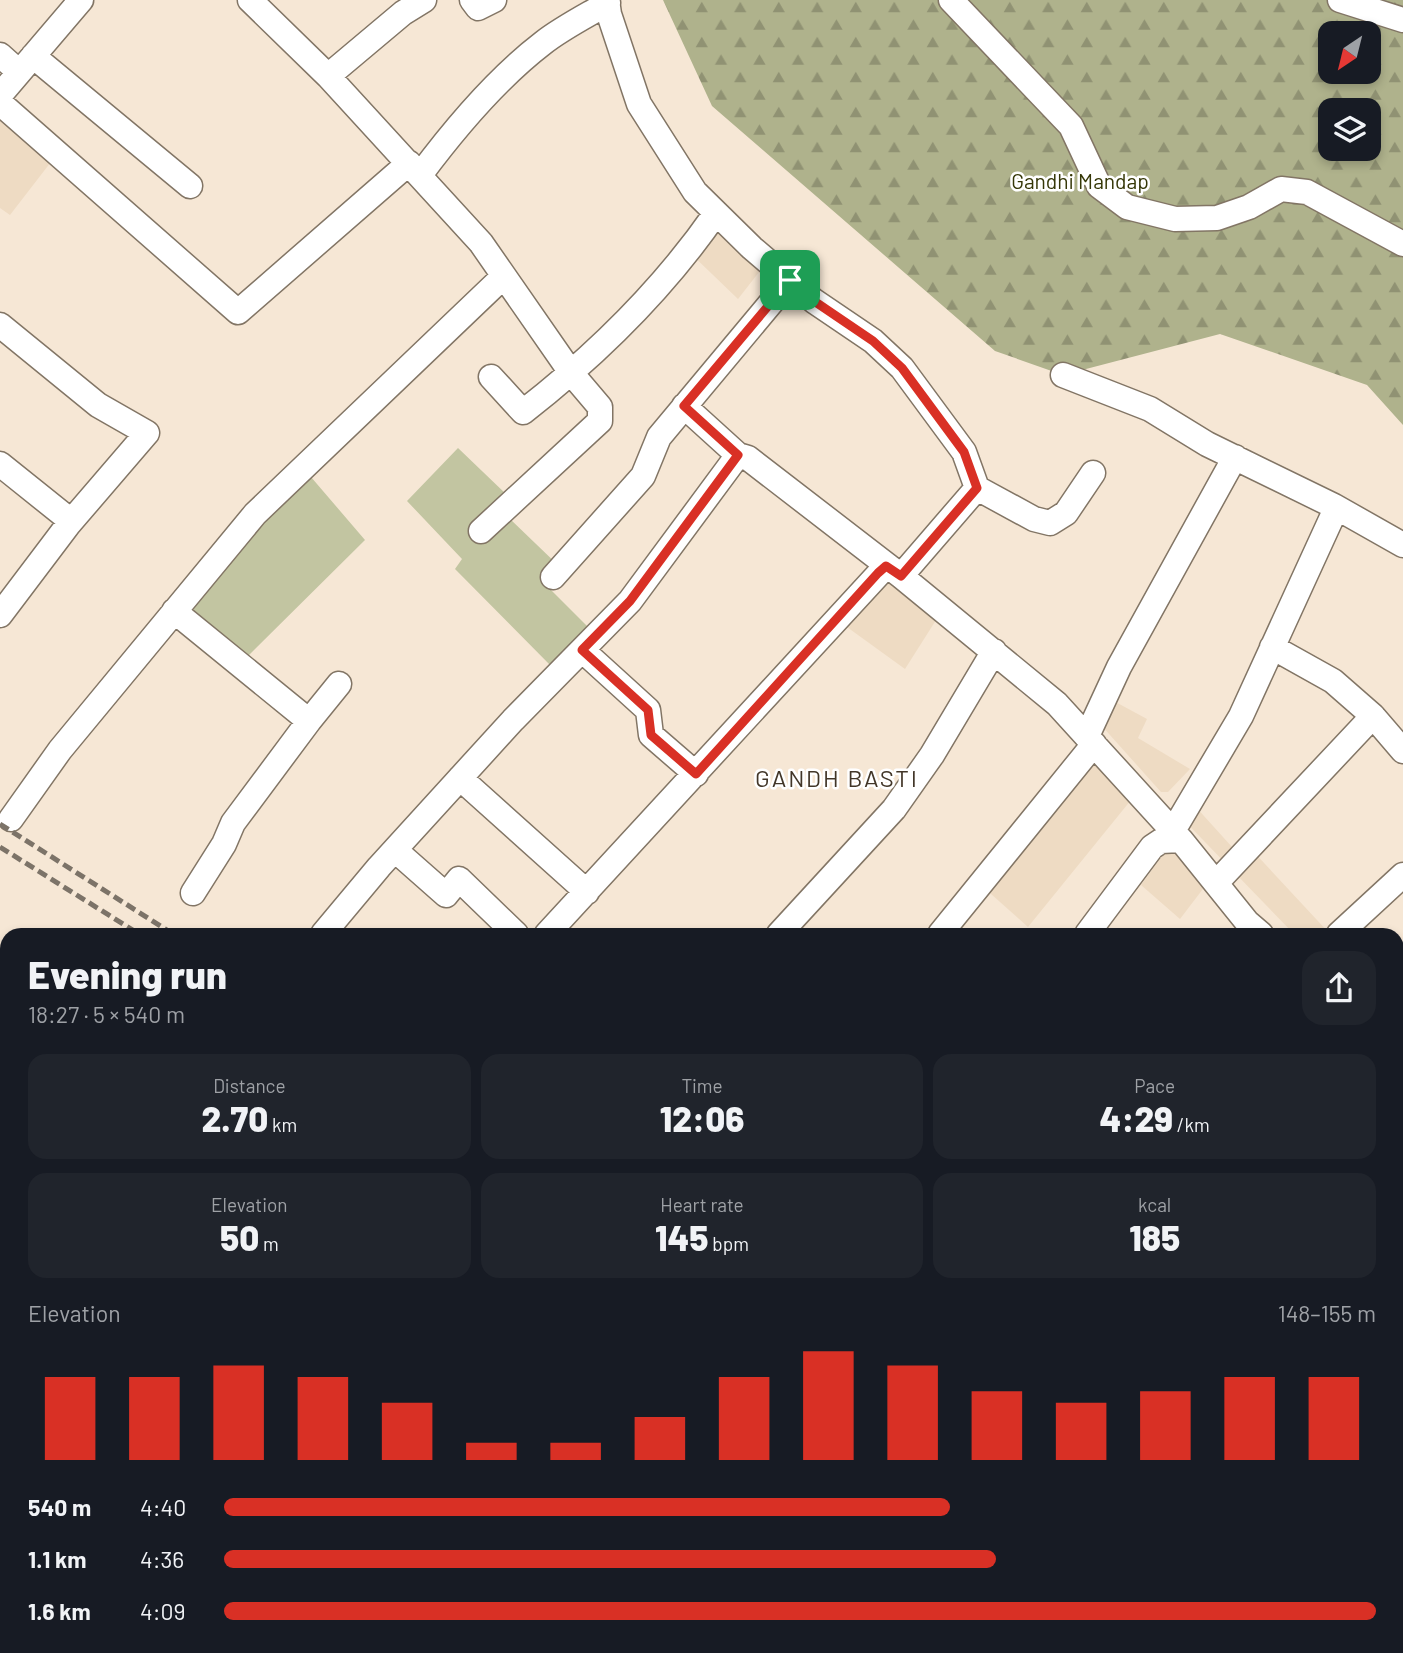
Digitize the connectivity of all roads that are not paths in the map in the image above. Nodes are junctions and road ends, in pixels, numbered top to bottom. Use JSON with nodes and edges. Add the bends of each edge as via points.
{"nodes":[{"id":1,"x":81,"y":0,"type":"edge"},
{"id":2,"x":250,"y":0,"type":"edge"},
{"id":3,"x":424,"y":0,"type":"edge"},
{"id":4,"x":472,"y":0,"type":"edge"},
{"id":5,"x":494,"y":0,"type":"edge"},
{"id":6,"x":951,"y":0,"type":"edge"},
{"id":7,"x":1340,"y":0,"type":"edge"},
{"id":8,"x":608,"y":2,"type":"edge"},
{"id":9,"x":1403,"y":20,"type":"edge"},
{"id":10,"x":0,"y":55,"type":"edge"},
{"id":11,"x":26,"y":64,"type":"junction"},
{"id":12,"x":328,"y":76,"type":"junction"},
{"id":13,"x":0,"y":95,"type":"edge"},
{"id":14,"x":0,"y":103,"type":"edge"},
{"id":15,"x":415,"y":169,"type":"junction"},
{"id":16,"x":190,"y":186,"type":"dead end"},
{"id":17,"x":716,"y":213,"type":"junction"},
{"id":18,"x":1403,"y":244,"type":"edge"},
{"id":19,"x":504,"y":276,"type":"junction"},
{"id":20,"x":790,"y":280,"type":"junction"},
{"id":21,"x":0,"y":325,"type":"edge"},
{"id":22,"x":572,"y":374,"type":"junction"},
{"id":23,"x":1063,"y":375,"type":"dead end"},
{"id":24,"x":491,"y":377,"type":"dead end"},
{"id":25,"x":684,"y":406,"type":"junction"},
{"id":26,"x":738,"y":455,"type":"junction"},
{"id":27,"x":1235,"y":457,"type":"junction"},
{"id":28,"x":0,"y":464,"type":"edge"},
{"id":29,"x":1093,"y":473,"type":"dead end"},
{"id":30,"x":977,"y":488,"type":"junction"},
{"id":31,"x":1334,"y":506,"type":"junction"},
{"id":32,"x":71,"y":521,"type":"junction"},
{"id":33,"x":481,"y":531,"type":"dead end"},
{"id":34,"x":1403,"y":545,"type":"edge"},
{"id":35,"x":894,"y":571,"type":"junction"},
{"id":36,"x":553,"y":577,"type":"dead end"},
{"id":37,"x":174,"y":611,"type":"junction"},
{"id":38,"x":0,"y":615,"type":"edge"},
{"id":39,"x":1272,"y":647,"type":"junction"},
{"id":40,"x":582,"y":650,"type":"junction"},
{"id":41,"x":994,"y":652,"type":"junction"},
{"id":42,"x":340,"y":684,"type":"dead end"},
{"id":43,"x":1373,"y":716,"type":"junction"},
{"id":44,"x":309,"y":721,"type":"junction"},
{"id":45,"x":1090,"y":740,"type":"junction"},
{"id":46,"x":1403,"y":751,"type":"edge"},
{"id":47,"x":696,"y":774,"type":"junction"},
{"id":48,"x":460,"y":778,"type":"junction"},
{"id":49,"x":11,"y":819,"type":"dead end"},
{"id":50,"x":1177,"y":835,"type":"junction"},
{"id":51,"x":395,"y":850,"type":"junction"},
{"id":52,"x":1403,"y":876,"type":"edge"},
{"id":53,"x":1216,"y":883,"type":"junction"},
{"id":54,"x":587,"y":892,"type":"junction"},
{"id":55,"x":193,"y":893,"type":"dead end"},
{"id":56,"x":328,"y":928,"type":"edge"},
{"id":57,"x":510,"y":928,"type":"edge"},
{"id":58,"x":553,"y":928,"type":"edge"},
{"id":59,"x":785,"y":928,"type":"edge"},
{"id":60,"x":945,"y":928,"type":"edge"},
{"id":61,"x":1091,"y":928,"type":"edge"},
{"id":62,"x":1246,"y":928,"type":"edge"},
{"id":63,"x":1346,"y":928,"type":"edge"}],
"edges":[{"from":1,"to":11,"type":"street"},
{"from":2,"to":12,"type":"street"},
{"from":3,"to":12,"type":"street"},
{"from":4,"to":5,"type":"street","via":[[478,8]]},
{"from":6,"to":18,"type":"street","via":[[1070,126],[1099,186],[1127,207],[1175,219],[1217,218],[1281,189],[1307,192]]},
{"from":7,"to":9,"type":"street"},
{"from":8,"to":15,"type":"street","via":[[543,43]]},
{"from":8,"to":17,"type":"street","via":[[639,104],[695,192]]},
{"from":10,"to":11,"type":"street"},
{"from":11,"to":13,"type":"street"},
{"from":11,"to":16,"type":"street"},
{"from":12,"to":15,"type":"street"},
{"from":14,"to":15,"type":"street","via":[[238,312]]},
{"from":15,"to":19,"type":"street"},
{"from":17,"to":20,"type":"street"},
{"from":17,"to":22,"type":"street","via":[[691,250]]},
{"from":19,"to":22,"type":"street"},
{"from":19,"to":37,"type":"street","via":[[255,514]]},
{"from":20,"to":25,"type":"street"},
{"from":20,"to":30,"type":"street","via":[[902,368],[964,452]]},
{"from":21,"to":32,"type":"street","via":[[98,405],[147,433]]},
{"from":22,"to":24,"type":"street","via":[[523,412]]},
{"from":22,"to":33,"type":"street","via":[[600,407],[600,421]]},
{"from":23,"to":27,"type":"street","via":[[1150,409]]},
{"from":25,"to":26,"type":"street"},
{"from":25,"to":36,"type":"street","via":[[659,437],[643,476]]},
{"from":26,"to":35,"type":"street","via":[[748,458]]},
{"from":26,"to":40,"type":"street","via":[[630,601]]},
{"from":27,"to":31,"type":"street"},
{"from":27,"to":45,"type":"street","via":[[1119,667]]},
{"from":28,"to":32,"type":"street"},
{"from":29,"to":30,"type":"street","via":[[1066,513],[1050,523]]},
{"from":30,"to":35,"type":"street"},
{"from":31,"to":34,"type":"street"},
{"from":31,"to":39,"type":"street"},
{"from":32,"to":38,"type":"street"},
{"from":35,"to":41,"type":"street"},
{"from":35,"to":47,"type":"street"},
{"from":37,"to":44,"type":"street"},
{"from":37,"to":49,"type":"street","via":[[60,750]]},
{"from":39,"to":43,"type":"street","via":[[1333,681]]},
{"from":39,"to":50,"type":"street"},
{"from":40,"to":47,"type":"street","via":[[648,710],[651,735]]},
{"from":40,"to":48,"type":"street"},
{"from":41,"to":45,"type":"street","via":[[1057,704]]},
{"from":41,"to":59,"type":"street","via":[[894,809]]},
{"from":42,"to":44,"type":"street"},
{"from":43,"to":46,"type":"street"},
{"from":43,"to":53,"type":"street"},
{"from":44,"to":55,"type":"street","via":[[233,823]]},
{"from":45,"to":50,"type":"street"},
{"from":45,"to":60,"type":"street"},
{"from":47,"to":54,"type":"street"},
{"from":48,"to":51,"type":"street"},
{"from":48,"to":54,"type":"street"},
{"from":50,"to":53,"type":"street"},
{"from":50,"to":61,"type":"street","via":[[1152,847]]},
{"from":51,"to":56,"type":"street"},
{"from":51,"to":57,"type":"street","via":[[446,895],[459,879]]},
{"from":52,"to":63,"type":"street"},
{"from":53,"to":62,"type":"street"},
{"from":54,"to":58,"type":"street"}]}
